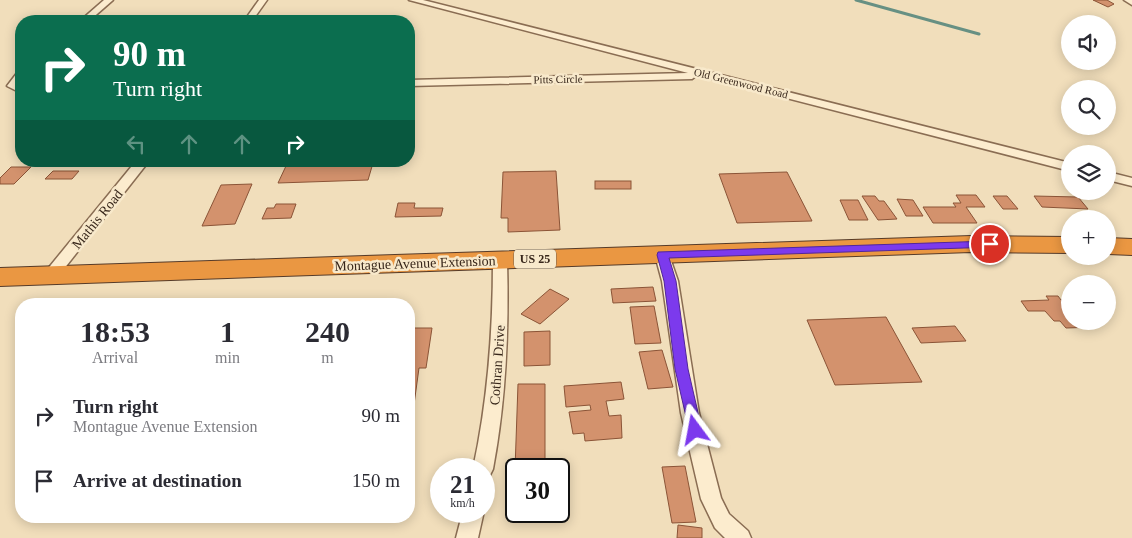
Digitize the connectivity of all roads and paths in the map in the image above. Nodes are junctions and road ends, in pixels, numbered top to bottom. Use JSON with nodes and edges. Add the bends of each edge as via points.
{"nodes":[{"id":1,"x":109,"y":0,"type":"edge"},
{"id":2,"x":263,"y":0,"type":"edge"},
{"id":3,"x":413,"y":0,"type":"edge"},
{"id":4,"x":1128,"y":0,"type":"edge"},
{"id":5,"x":1132,"y":2,"type":"edge"},
{"id":6,"x":91,"y":15,"type":"edge"},
{"id":7,"x":252,"y":15,"type":"edge"},
{"id":8,"x":708,"y":75,"type":"junction"},
{"id":9,"x":415,"y":83,"type":"edge"},
{"id":10,"x":1061,"y":165,"type":"edge"},
{"id":11,"x":138,"y":167,"type":"edge"},
{"id":12,"x":1116,"y":178,"type":"edge"},
{"id":13,"x":1132,"y":182,"type":"edge"},
{"id":14,"x":1061,"y":245,"type":"edge"},
{"id":15,"x":1116,"y":246,"type":"edge"},
{"id":16,"x":1132,"y":247,"type":"edge"},
{"id":17,"x":662,"y":255,"type":"junction"},
{"id":18,"x":500,"y":260,"type":"junction"},
{"id":19,"x":51,"y":275,"type":"junction"},
{"id":20,"x":0,"y":276,"type":"edge"},
{"id":21,"x":485,"y":458,"type":"edge"},
{"id":22,"x":471,"y":523,"type":"edge"},
{"id":23,"x":467,"y":538,"type":"edge"},
{"id":24,"x":740,"y":538,"type":"edge"}],
"edges":[{"from":1,"to":6,"type":"street"},
{"from":2,"to":7,"type":"street"},
{"from":3,"to":8,"type":"street","name":"Old Greenwood Road"},
{"from":4,"to":5,"type":"street"},
{"from":8,"to":9,"type":"street","name":"Pitts Circle"},
{"from":8,"to":10,"type":"street","name":"Old Greenwood Road"},
{"from":11,"to":19,"type":"street","name":"Mathis Road"},
{"from":12,"to":13,"type":"street"},
{"from":14,"to":17,"type":"highway","name":"Montague Avenue Extension","number":"US 25","via":[[971,244]]},
{"from":15,"to":16,"type":"highway"},
{"from":17,"to":18,"type":"highway","name":"Montague Avenue Extension","number":"US 25"},
{"from":17,"to":24,"type":"street","via":[[670,281],[690,413],[711,498],[722,521]]},
{"from":18,"to":19,"type":"highway","name":"Montague Avenue Extension","number":"US 25"},
{"from":18,"to":21,"type":"street","name":"Cothran Drive","via":[[499,361],[495,407]]},
{"from":19,"to":20,"type":"highway","name":"Montague Avenue Extension","number":"US 25"},
{"from":22,"to":23,"type":"street"}]}
